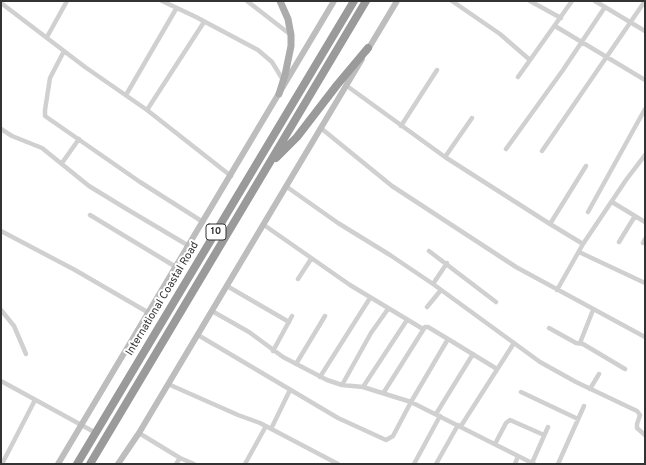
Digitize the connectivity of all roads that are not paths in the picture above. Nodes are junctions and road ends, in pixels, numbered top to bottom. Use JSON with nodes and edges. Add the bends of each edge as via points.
{"nodes":[{"id":1,"x":67,"y":1,"type":"edge"},
{"id":2,"x":162,"y":1,"type":"edge"},
{"id":3,"x":247,"y":1,"type":"edge"},
{"id":4,"x":280,"y":1,"type":"edge"},
{"id":5,"x":334,"y":1,"type":"edge"},
{"id":6,"x":354,"y":1,"type":"edge"},
{"id":7,"x":366,"y":1,"type":"edge"},
{"id":8,"x":397,"y":1,"type":"edge"},
{"id":9,"x":452,"y":1,"type":"edge"},
{"id":10,"x":530,"y":1,"type":"edge"},
{"id":11,"x":572,"y":1,"type":"edge"},
{"id":12,"x":595,"y":1,"type":"edge"},
{"id":13,"x":645,"y":1,"type":"edge"},
{"id":14,"x":1,"y":3,"type":"edge"},
{"id":15,"x":172,"y":3,"type":"edge"},
{"id":16,"x":605,"y":7,"type":"junction"},
{"id":17,"x":176,"y":8,"type":"junction"},
{"id":18,"x":561,"y":18,"type":"junction"},
{"id":19,"x":204,"y":22,"type":"junction"},
{"id":20,"x":631,"y":22,"type":"junction"},
{"id":21,"x":555,"y":26,"type":"junction"},
{"id":22,"x":645,"y":31,"type":"edge"},
{"id":23,"x":291,"y":35,"type":"junction"},
{"id":24,"x":47,"y":36,"type":"junction"},
{"id":25,"x":581,"y":42,"type":"junction"},
{"id":26,"x":368,"y":48,"type":"junction"},
{"id":27,"x":64,"y":51,"type":"junction"},
{"id":28,"x":607,"y":57,"type":"junction"},
{"id":29,"x":530,"y":60,"type":"junction"},
{"id":30,"x":437,"y":70,"type":"dead end"},
{"id":31,"x":518,"y":77,"type":"dead end"},
{"id":32,"x":283,"y":80,"type":"junction"},
{"id":33,"x":645,"y":80,"type":"edge"},
{"id":34,"x":347,"y":86,"type":"junction"},
{"id":35,"x":126,"y":94,"type":"junction"},
{"id":36,"x":278,"y":94,"type":"junction"},
{"id":37,"x":645,"y":109,"type":"edge"},
{"id":38,"x":147,"y":110,"type":"junction"},
{"id":39,"x":472,"y":118,"type":"dead end"},
{"id":40,"x":401,"y":126,"type":"junction"},
{"id":41,"x":1,"y":129,"type":"edge"},
{"id":42,"x":322,"y":129,"type":"junction"},
{"id":43,"x":79,"y":139,"type":"junction"},
{"id":44,"x":506,"y":149,"type":"dead end"},
{"id":45,"x":542,"y":151,"type":"dead end"},
{"id":46,"x":645,"y":155,"type":"edge"},
{"id":47,"x":445,"y":157,"type":"junction"},
{"id":48,"x":62,"y":163,"type":"junction"},
{"id":49,"x":269,"y":164,"type":"junction"},
{"id":50,"x":586,"y":166,"type":"dead end"},
{"id":51,"x":231,"y":176,"type":"junction"},
{"id":52,"x":287,"y":187,"type":"junction"},
{"id":53,"x":612,"y":202,"type":"junction"},
{"id":54,"x":588,"y":212,"type":"dead end"},
{"id":55,"x":90,"y":215,"type":"dead end"},
{"id":56,"x":635,"y":216,"type":"junction"},
{"id":57,"x":203,"y":222,"type":"junction"},
{"id":58,"x":645,"y":222,"type":"edge"},
{"id":59,"x":550,"y":224,"type":"junction"},
{"id":60,"x":264,"y":225,"type":"junction"},
{"id":61,"x":1,"y":231,"type":"edge"},
{"id":62,"x":619,"y":242,"type":"dead end"},
{"id":63,"x":583,"y":244,"type":"junction"},
{"id":64,"x":189,"y":246,"type":"junction"},
{"id":65,"x":429,"y":250,"type":"dead end"},
{"id":66,"x":579,"y":252,"type":"junction"},
{"id":67,"x":311,"y":259,"type":"junction"},
{"id":68,"x":447,"y":263,"type":"junction"},
{"id":69,"x":176,"y":267,"type":"junction"},
{"id":70,"x":298,"y":279,"type":"dead end"},
{"id":71,"x":645,"y":283,"type":"edge"},
{"id":72,"x":433,"y":284,"type":"junction"},
{"id":73,"x":227,"y":286,"type":"junction"},
{"id":74,"x":441,"y":290,"type":"junction"},
{"id":75,"x":557,"y":290,"type":"junction"},
{"id":76,"x":370,"y":298,"type":"junction"},
{"id":77,"x":496,"y":302,"type":"dead end"},
{"id":78,"x":427,"y":306,"type":"dead end"},
{"id":79,"x":388,"y":309,"type":"junction"},
{"id":80,"x":1,"y":310,"type":"edge"},
{"id":81,"x":593,"y":310,"type":"junction"},
{"id":82,"x":212,"y":311,"type":"junction"},
{"id":83,"x":149,"y":313,"type":"junction"},
{"id":84,"x":292,"y":316,"type":"dead end"},
{"id":85,"x":325,"y":316,"type":"dead end"},
{"id":86,"x":407,"y":320,"type":"junction"},
{"id":87,"x":289,"y":322,"type":"junction"},
{"id":88,"x":549,"y":328,"type":"dead end"},
{"id":89,"x":423,"y":330,"type":"junction"},
{"id":90,"x":198,"y":335,"type":"junction"},
{"id":91,"x":645,"y":337,"type":"edge"},
{"id":92,"x":448,"y":339,"type":"junction"},
{"id":93,"x":514,"y":343,"type":"junction"},
{"id":94,"x":580,"y":343,"type":"junction"},
{"id":95,"x":273,"y":351,"type":"junction"},
{"id":96,"x":26,"y":354,"type":"dead end"},
{"id":97,"x":473,"y":354,"type":"junction"},
{"id":98,"x":296,"y":364,"type":"junction"},
{"id":99,"x":497,"y":369,"type":"junction"},
{"id":100,"x":625,"y":369,"type":"dead end"},
{"id":101,"x":599,"y":374,"type":"dead end"},
{"id":102,"x":320,"y":377,"type":"junction"},
{"id":103,"x":1,"y":381,"type":"edge"},
{"id":104,"x":168,"y":384,"type":"junction"},
{"id":105,"x":342,"y":385,"type":"junction"},
{"id":106,"x":364,"y":387,"type":"junction"},
{"id":107,"x":590,"y":389,"type":"junction"},
{"id":108,"x":290,"y":390,"type":"junction"},
{"id":109,"x":384,"y":392,"type":"junction"},
{"id":110,"x":520,"y":392,"type":"dead end"},
{"id":111,"x":35,"y":400,"type":"junction"},
{"id":112,"x":411,"y":402,"type":"junction"},
{"id":113,"x":584,"y":406,"type":"dead end"},
{"id":114,"x":438,"y":415,"type":"junction"},
{"id":115,"x":578,"y":419,"type":"junction"},
{"id":116,"x":81,"y":425,"type":"junction"},
{"id":117,"x":459,"y":426,"type":"junction"},
{"id":118,"x":548,"y":427,"type":"dead end"},
{"id":119,"x":268,"y":428,"type":"junction"},
{"id":120,"x":96,"y":433,"type":"junction"},
{"id":121,"x":139,"y":433,"type":"junction"},
{"id":122,"x":544,"y":435,"type":"junction"},
{"id":123,"x":645,"y":435,"type":"edge"},
{"id":124,"x":495,"y":444,"type":"junction"},
{"id":125,"x":518,"y":456,"type":"junction"},
{"id":126,"x":180,"y":458,"type":"junction"},
{"id":127,"x":2,"y":464,"type":"edge"},
{"id":128,"x":58,"y":464,"type":"edge"},
{"id":129,"x":77,"y":464,"type":"edge"},
{"id":130,"x":90,"y":464,"type":"edge"},
{"id":131,"x":118,"y":464,"type":"edge"},
{"id":132,"x":176,"y":464,"type":"edge"},
{"id":133,"x":194,"y":464,"type":"edge"},
{"id":134,"x":245,"y":464,"type":"edge"},
{"id":135,"x":338,"y":464,"type":"edge"},
{"id":136,"x":414,"y":464,"type":"edge"},
{"id":137,"x":436,"y":464,"type":"edge"},
{"id":138,"x":515,"y":464,"type":"edge"},
{"id":139,"x":533,"y":464,"type":"edge"},
{"id":140,"x":558,"y":464,"type":"edge"}],
"edges":[{"from":1,"to":24,"type":"street"},
{"from":2,"to":15,"type":"street"},
{"from":3,"to":23,"type":"street"},
{"from":4,"to":23,"type":"main road","via":[[288,19]]},
{"from":5,"to":36,"type":"street"},
{"from":6,"to":120,"type":"highway","name":"International Coastal Road","number":"10"},
{"from":7,"to":49,"type":"highway","name":"International Coastal Road","number":"10"},
{"from":8,"to":26,"type":"street"},
{"from":9,"to":29,"type":"street","via":[[500,34]]},
{"from":10,"to":18,"type":"street"},
{"from":11,"to":18,"type":"street"},
{"from":12,"to":16,"type":"street"},
{"from":13,"to":20,"type":"street"},
{"from":14,"to":24,"type":"street"},
{"from":15,"to":17,"type":"street"},
{"from":16,"to":20,"type":"street"},
{"from":16,"to":25,"type":"street"},
{"from":17,"to":19,"type":"street"},
{"from":17,"to":35,"type":"street"},
{"from":18,"to":21,"type":"street"},
{"from":19,"to":32,"type":"street","via":[[261,53],[272,62]]},
{"from":19,"to":38,"type":"street"},
{"from":20,"to":22,"type":"street"},
{"from":20,"to":28,"type":"street"},
{"from":21,"to":25,"type":"street"},
{"from":21,"to":29,"type":"street"},
{"from":23,"to":32,"type":"main road"},
{"from":24,"to":27,"type":"street"},
{"from":25,"to":28,"type":"street"},
{"from":25,"to":44,"type":"street"},
{"from":26,"to":34,"type":"street"},
{"from":26,"to":49,"type":"highway","via":[[297,137]]},
{"from":27,"to":35,"type":"street"},
{"from":27,"to":43,"type":"street","via":[[50,78],[45,114],[47,118]]},
{"from":28,"to":33,"type":"street"},
{"from":28,"to":45,"type":"street"},
{"from":29,"to":31,"type":"street"},
{"from":30,"to":40,"type":"street"},
{"from":32,"to":36,"type":"main road"},
{"from":34,"to":40,"type":"street"},
{"from":34,"to":42,"type":"street"},
{"from":35,"to":38,"type":"street"},
{"from":36,"to":51,"type":"street"},
{"from":37,"to":54,"type":"street"},
{"from":38,"to":51,"type":"street"},
{"from":39,"to":47,"type":"street"},
{"from":40,"to":47,"type":"street"},
{"from":41,"to":48,"type":"street","via":[[42,148]]},
{"from":42,"to":52,"type":"street"},
{"from":42,"to":75,"type":"street","via":[[397,189],[516,267]]},
{"from":43,"to":48,"type":"street"},
{"from":43,"to":57,"type":"street"},
{"from":46,"to":53,"type":"street"},
{"from":47,"to":59,"type":"street"},
{"from":48,"to":64,"type":"street","via":[[89,186]]},
{"from":49,"to":130,"type":"highway","name":"International Coastal Road","number":"10"},
{"from":50,"to":59,"type":"street"},
{"from":51,"to":57,"type":"street"},
{"from":52,"to":60,"type":"street"},
{"from":52,"to":72,"type":"street"},
{"from":53,"to":56,"type":"street"},
{"from":53,"to":63,"type":"street"},
{"from":55,"to":69,"type":"street"},
{"from":56,"to":58,"type":"street"},
{"from":56,"to":62,"type":"street"},
{"from":57,"to":64,"type":"street"},
{"from":59,"to":63,"type":"street"},
{"from":60,"to":67,"type":"street"},
{"from":60,"to":73,"type":"street"},
{"from":61,"to":83,"type":"street"},
{"from":63,"to":66,"type":"street"},
{"from":64,"to":69,"type":"street"},
{"from":65,"to":68,"type":"street"},
{"from":66,"to":71,"type":"street"},
{"from":66,"to":75,"type":"street"},
{"from":67,"to":70,"type":"street"},
{"from":67,"to":76,"type":"street"},
{"from":68,"to":72,"type":"street"},
{"from":68,"to":77,"type":"street"},
{"from":69,"to":83,"type":"street"},
{"from":72,"to":74,"type":"street"},
{"from":73,"to":82,"type":"street"},
{"from":73,"to":87,"type":"street"},
{"from":74,"to":78,"type":"street"},
{"from":74,"to":93,"type":"street"},
{"from":75,"to":81,"type":"street"},
{"from":76,"to":79,"type":"street"},
{"from":76,"to":102,"type":"street"},
{"from":79,"to":86,"type":"street"},
{"from":79,"to":105,"type":"street"},
{"from":80,"to":96,"type":"street","via":[[14,326]]},
{"from":81,"to":91,"type":"street"},
{"from":81,"to":94,"type":"street"},
{"from":82,"to":90,"type":"street"},
{"from":82,"to":95,"type":"street","via":[[249,332]]},
{"from":83,"to":116,"type":"street"},
{"from":84,"to":87,"type":"street"},
{"from":85,"to":98,"type":"street"},
{"from":86,"to":89,"type":"street"},
{"from":86,"to":106,"type":"street"},
{"from":87,"to":95,"type":"street"},
{"from":88,"to":94,"type":"street"},
{"from":89,"to":92,"type":"street","via":[[428,327]]},
{"from":89,"to":109,"type":"street"},
{"from":90,"to":104,"type":"street"},
{"from":90,"to":108,"type":"street"},
{"from":92,"to":97,"type":"street"},
{"from":92,"to":112,"type":"street"},
{"from":93,"to":99,"type":"street"},
{"from":93,"to":107,"type":"street","via":[[552,369]]},
{"from":94,"to":100,"type":"street"},
{"from":95,"to":98,"type":"street"},
{"from":97,"to":99,"type":"street"},
{"from":97,"to":114,"type":"street"},
{"from":98,"to":102,"type":"street"},
{"from":99,"to":117,"type":"street"},
{"from":101,"to":107,"type":"street"},
{"from":102,"to":105,"type":"street"},
{"from":103,"to":111,"type":"street"},
{"from":104,"to":119,"type":"street"},
{"from":104,"to":121,"type":"street"},
{"from":105,"to":106,"type":"street"},
{"from":106,"to":109,"type":"street"},
{"from":107,"to":123,"type":"street","via":[[637,411],[640,415],[637,428]]},
{"from":108,"to":112,"type":"street","via":[[338,418],[386,440],[393,436]]},
{"from":108,"to":119,"type":"street"},
{"from":109,"to":112,"type":"street"},
{"from":110,"to":115,"type":"street"},
{"from":111,"to":116,"type":"street"},
{"from":111,"to":127,"type":"street"},
{"from":112,"to":114,"type":"street"},
{"from":113,"to":115,"type":"street"},
{"from":114,"to":117,"type":"street"},
{"from":114,"to":136,"type":"street"},
{"from":115,"to":140,"type":"street"},
{"from":116,"to":120,"type":"street"},
{"from":116,"to":128,"type":"street"},
{"from":117,"to":124,"type":"street"},
{"from":117,"to":137,"type":"street"},
{"from":118,"to":122,"type":"street"},
{"from":119,"to":134,"type":"street"},
{"from":119,"to":135,"type":"street"},
{"from":120,"to":129,"type":"highway","name":"International Coastal Road","number":"10"},
{"from":121,"to":126,"type":"street"},
{"from":121,"to":131,"type":"street"},
{"from":122,"to":124,"type":"street","via":[[510,420]]},
{"from":122,"to":139,"type":"street"},
{"from":124,"to":125,"type":"street"},
{"from":125,"to":138,"type":"street"},
{"from":125,"to":139,"type":"street"},
{"from":126,"to":132,"type":"street"},
{"from":126,"to":133,"type":"street"}]}
